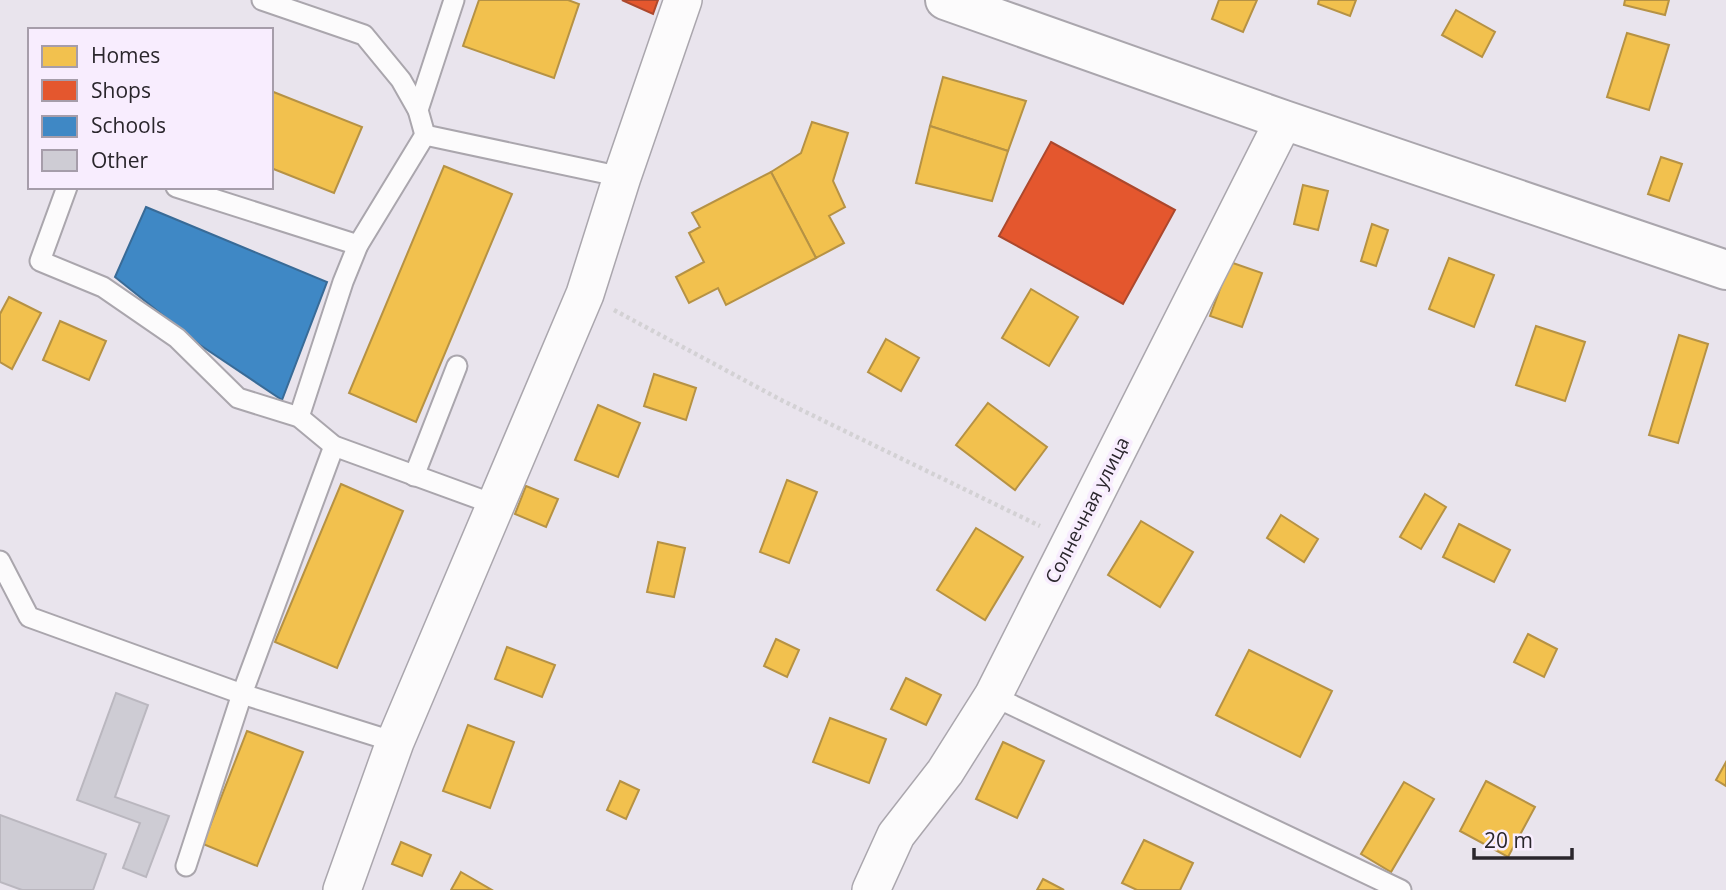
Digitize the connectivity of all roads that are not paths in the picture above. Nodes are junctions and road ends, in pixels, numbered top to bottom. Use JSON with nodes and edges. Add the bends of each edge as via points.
{"nodes":[{"id":1,"x":262,"y":0,"type":"edge"},
{"id":2,"x":454,"y":0,"type":"edge"},
{"id":3,"x":683,"y":0,"type":"edge"},
{"id":4,"x":945,"y":0,"type":"edge"},
{"id":5,"x":418,"y":110,"type":"junction"},
{"id":6,"x":1284,"y":120,"type":"junction"},
{"id":7,"x":425,"y":135,"type":"junction"},
{"id":8,"x":622,"y":177,"type":"junction"},
{"id":9,"x":66,"y":189,"type":"edge"},
{"id":10,"x":182,"y":189,"type":"edge"},
{"id":11,"x":358,"y":245,"type":"junction"},
{"id":12,"x":1726,"y":270,"type":"edge"},
{"id":13,"x":457,"y":366,"type":"dead end"},
{"id":14,"x":299,"y":417,"type":"junction"},
{"id":15,"x":334,"y":446,"type":"junction"},
{"id":16,"x":414,"y":475,"type":"junction"},
{"id":17,"x":496,"y":505,"type":"junction"},
{"id":18,"x":0,"y":562,"type":"edge"},
{"id":19,"x":242,"y":694,"type":"junction"},
{"id":20,"x":993,"y":696,"type":"junction"},
{"id":21,"x":395,"y":742,"type":"junction"},
{"id":22,"x":186,"y":866,"type":"dead end"},
{"id":23,"x":342,"y":890,"type":"edge"},
{"id":24,"x":871,"y":890,"type":"edge"},
{"id":25,"x":1401,"y":890,"type":"edge"}],
"edges":[{"from":1,"to":5,"type":"lane","via":[[364,35],[401,80]]},
{"from":2,"to":5,"type":"lane"},
{"from":3,"to":8,"type":"street"},
{"from":4,"to":6,"type":"street"},
{"from":5,"to":7,"type":"lane"},
{"from":6,"to":12,"type":"street"},
{"from":6,"to":20,"type":"street","name":"Солнечная улица"},
{"from":7,"to":8,"type":"lane"},
{"from":7,"to":11,"type":"lane"},
{"from":8,"to":17,"type":"street","via":[[585,294]]},
{"from":9,"to":14,"type":"lane","via":[[40,261],[103,287],[177,338],[238,398]]},
{"from":10,"to":11,"type":"lane"},
{"from":11,"to":14,"type":"lane"},
{"from":13,"to":16,"type":"lane"},
{"from":14,"to":15,"type":"lane"},
{"from":15,"to":16,"type":"lane"},
{"from":15,"to":19,"type":"lane"},
{"from":16,"to":17,"type":"lane"},
{"from":17,"to":21,"type":"street"},
{"from":18,"to":19,"type":"lane","via":[[29,617]]},
{"from":19,"to":21,"type":"lane"},
{"from":19,"to":22,"type":"lane"},
{"from":20,"to":24,"type":"street","name":"Солнечная улица","via":[[945,772],[896,835]]},
{"from":20,"to":25,"type":"lane"},
{"from":21,"to":23,"type":"street"}]}
